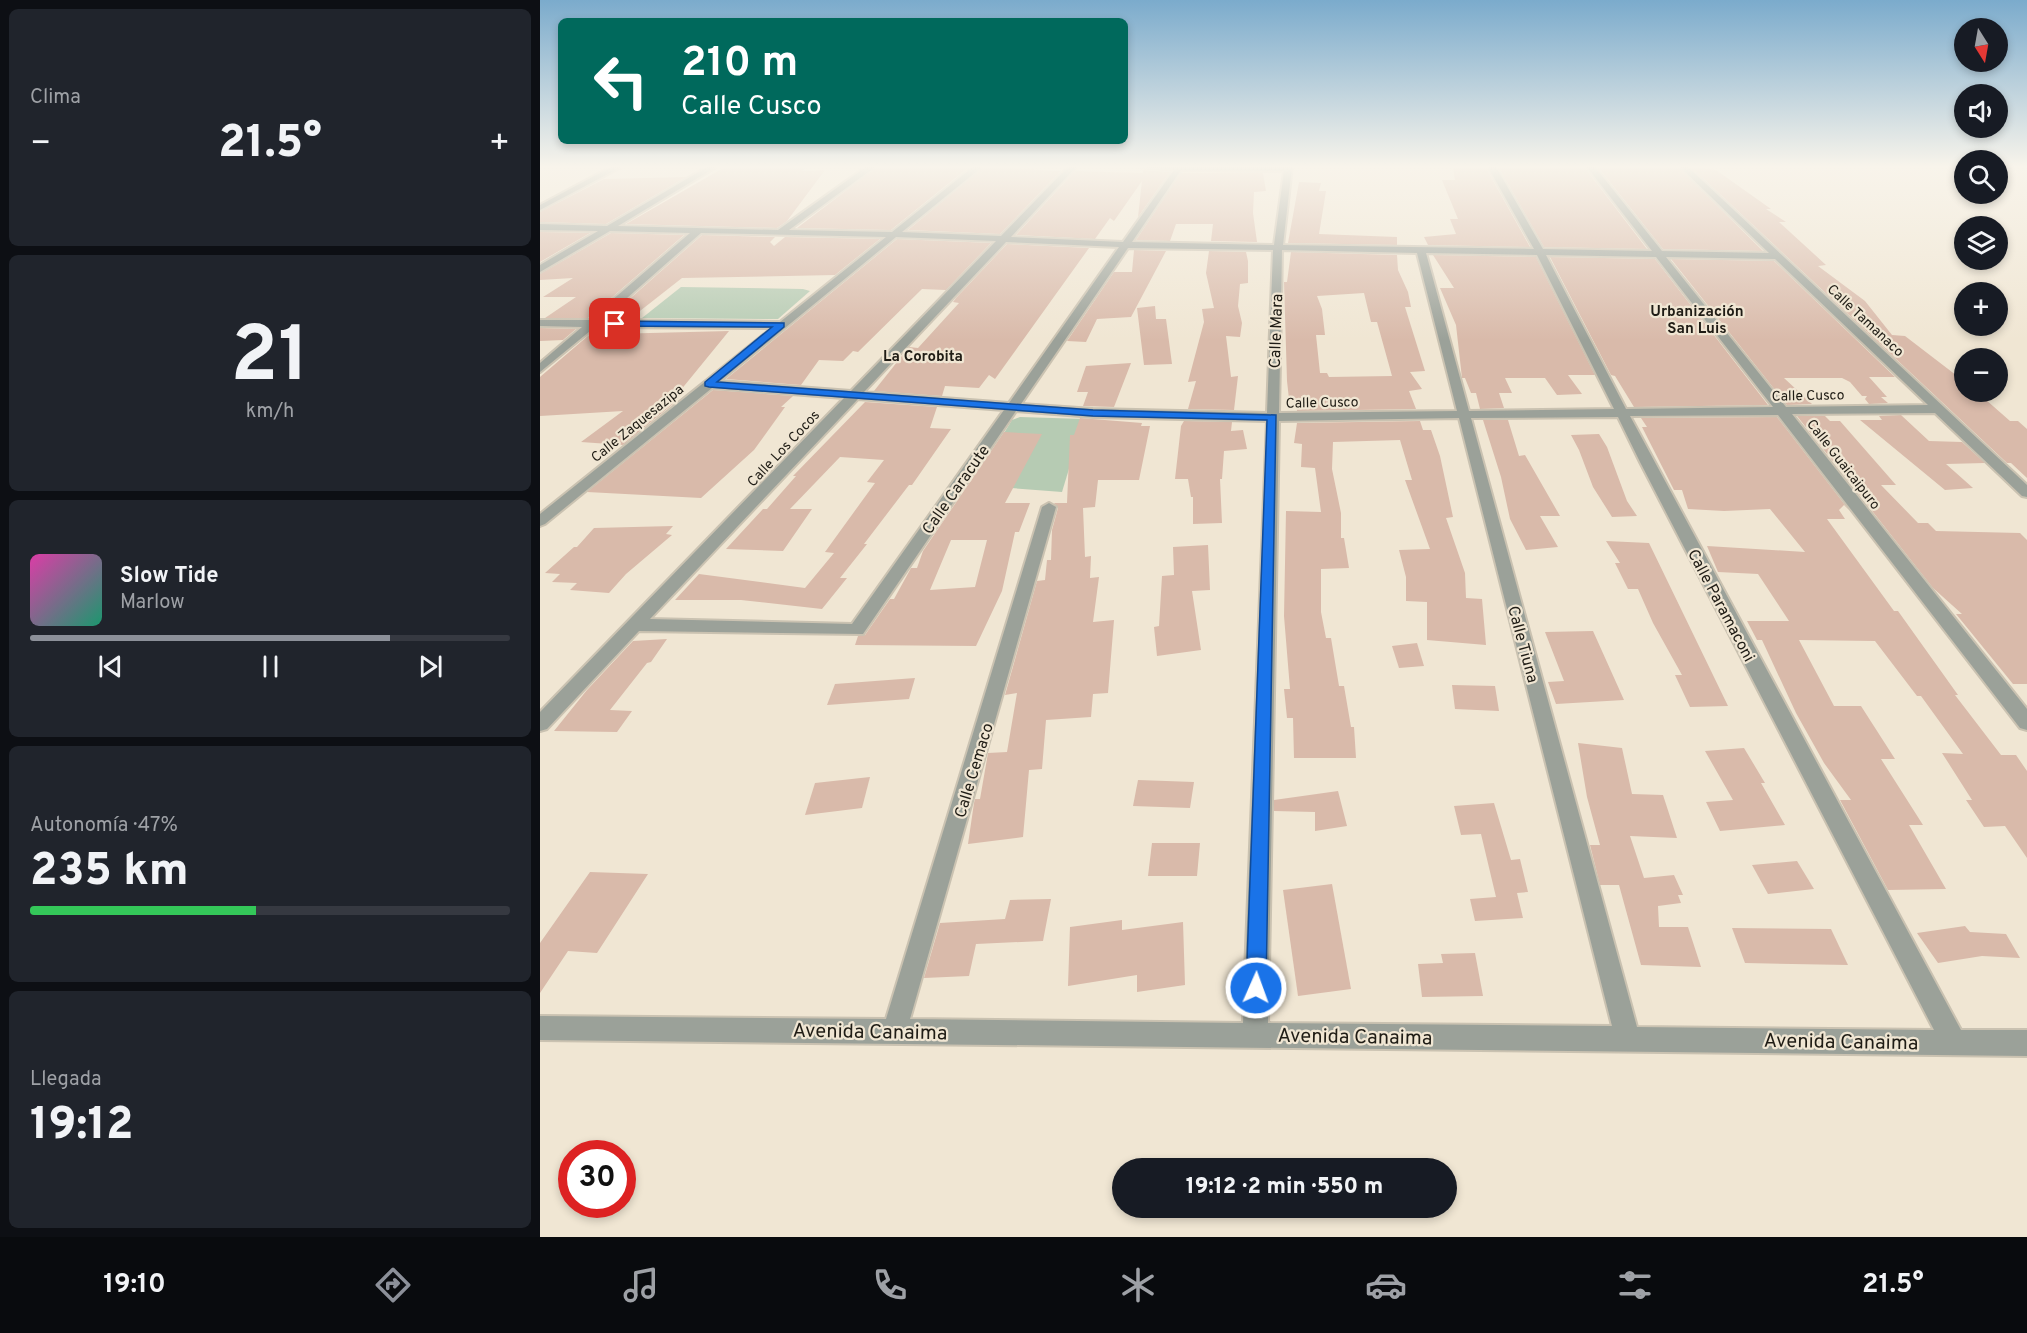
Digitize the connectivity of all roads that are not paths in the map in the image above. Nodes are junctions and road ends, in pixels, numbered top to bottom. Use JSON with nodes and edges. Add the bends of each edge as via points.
{"nodes":[{"id":1,"x":613,"y":225,"type":"edge"},
{"id":2,"x":790,"y":225,"type":"edge"},
{"id":3,"x":904,"y":225,"type":"edge"},
{"id":4,"x":1017,"y":225,"type":"edge"},
{"id":5,"x":1138,"y":225,"type":"edge"},
{"id":6,"x":1281,"y":225,"type":"edge"},
{"id":7,"x":1525,"y":225,"type":"edge"},
{"id":8,"x":1637,"y":225,"type":"edge"},
{"id":9,"x":1744,"y":225,"type":"edge"},
{"id":10,"x":540,"y":227,"type":"edge"},
{"id":11,"x":607,"y":228,"type":"junction"},
{"id":12,"x":699,"y":230,"type":"junction"},
{"id":13,"x":780,"y":232,"type":"junction"},
{"id":14,"x":891,"y":235,"type":"junction"},
{"id":15,"x":1003,"y":239,"type":"junction"},
{"id":16,"x":1124,"y":245,"type":"junction"},
{"id":17,"x":1278,"y":247,"type":"junction"},
{"id":18,"x":1421,"y":250,"type":"junction"},
{"id":19,"x":1540,"y":252,"type":"junction"},
{"id":20,"x":1661,"y":254,"type":"junction"},
{"id":21,"x":1777,"y":256,"type":"junction"},
{"id":22,"x":540,"y":269,"type":"edge"},
{"id":23,"x":540,"y":323,"type":"edge"},
{"id":24,"x":591,"y":324,"type":"junction"},
{"id":25,"x":780,"y":325,"type":"junction"},
{"id":26,"x":540,"y":369,"type":"edge"},
{"id":27,"x":709,"y":384,"type":"junction"},
{"id":28,"x":854,"y":395,"type":"junction"},
{"id":29,"x":1012,"y":407,"type":"junction"},
{"id":30,"x":1938,"y":409,"type":"junction"},
{"id":31,"x":1783,"y":411,"type":"junction"},
{"id":32,"x":1622,"y":413,"type":"junction"},
{"id":33,"x":1464,"y":415,"type":"junction"},
{"id":34,"x":1273,"y":417,"type":"junction"},
{"id":35,"x":2027,"y":493,"type":"edge"},
{"id":36,"x":1049,"y":507,"type":"dead end"},
{"id":37,"x":540,"y":521,"type":"edge"},
{"id":38,"x":637,"y":625,"type":"junction"},
{"id":39,"x":2027,"y":723,"type":"edge"},
{"id":40,"x":540,"y":724,"type":"edge"},
{"id":41,"x":540,"y":1028,"type":"edge"},
{"id":42,"x":894,"y":1032,"type":"junction"},
{"id":43,"x":1255,"y":1035,"type":"junction"},
{"id":44,"x":1628,"y":1039,"type":"junction"},
{"id":45,"x":1954,"y":1042,"type":"junction"},
{"id":46,"x":2027,"y":1043,"type":"edge"}],
"edges":[{"from":1,"to":11,"type":"street"},
{"from":2,"to":13,"type":"street"},
{"from":3,"to":14,"type":"street","name":"Calle Zaquesazipa"},
{"from":4,"to":15,"type":"street","name":"Calle Los Cocos"},
{"from":5,"to":16,"type":"street","name":"Calle Caracute"},
{"from":6,"to":17,"type":"street","name":"Calle Mara"},
{"from":7,"to":19,"type":"street","name":"Calle Paramaconi"},
{"from":8,"to":20,"type":"street","name":"Calle Guaicaipuro"},
{"from":9,"to":21,"type":"street","name":"Calle Tamanaco"},
{"from":10,"to":11,"type":"street"},
{"from":11,"to":12,"type":"street"},
{"from":11,"to":22,"type":"street"},
{"from":12,"to":13,"type":"street"},
{"from":12,"to":24,"type":"street"},
{"from":13,"to":14,"type":"street"},
{"from":14,"to":15,"type":"street"},
{"from":14,"to":25,"type":"street","name":"Calle Zaquesazipa"},
{"from":15,"to":16,"type":"street"},
{"from":15,"to":28,"type":"street","name":"Calle Los Cocos"},
{"from":16,"to":17,"type":"street"},
{"from":16,"to":29,"type":"street","name":"Calle Caracute"},
{"from":17,"to":18,"type":"street"},
{"from":17,"to":34,"type":"street","name":"Calle Mara"},
{"from":18,"to":19,"type":"street"},
{"from":18,"to":33,"type":"street","name":"Calle Tiuna"},
{"from":19,"to":20,"type":"street"},
{"from":19,"to":32,"type":"street","name":"Calle Paramaconi"},
{"from":20,"to":21,"type":"street"},
{"from":20,"to":31,"type":"street","name":"Calle Guaicaipuro"},
{"from":21,"to":30,"type":"street","name":"Calle Tamanaco"},
{"from":23,"to":24,"type":"street"},
{"from":24,"to":25,"type":"street"},
{"from":24,"to":26,"type":"street"},
{"from":25,"to":27,"type":"street","name":"Calle Zaquesazipa"},
{"from":27,"to":28,"type":"street","name":"Calle Cusco"},
{"from":27,"to":37,"type":"street","name":"Calle Zaquesazipa"},
{"from":28,"to":29,"type":"street","name":"Calle Cusco"},
{"from":28,"to":38,"type":"street","name":"Calle Los Cocos"},
{"from":29,"to":34,"type":"street","name":"Calle Cusco"},
{"from":29,"to":38,"type":"street","name":"Calle Caracute","via":[[857,630]]},
{"from":30,"to":31,"type":"street","name":"Calle Cusco"},
{"from":30,"to":35,"type":"street","name":"Calle Tamanaco"},
{"from":31,"to":32,"type":"street","name":"Calle Cusco"},
{"from":31,"to":39,"type":"street","name":"Calle Guaicaipuro"},
{"from":32,"to":33,"type":"street","name":"Calle Cusco"},
{"from":32,"to":45,"type":"street","name":"Calle Paramaconi"},
{"from":33,"to":34,"type":"street","name":"Calle Cusco"},
{"from":33,"to":44,"type":"street","name":"Calle Tiuna"},
{"from":34,"to":43,"type":"street","name":"Calle Mara"},
{"from":36,"to":42,"type":"street","name":"Calle Cemaco"},
{"from":38,"to":40,"type":"street","name":"Calle Los Cocos"},
{"from":41,"to":42,"type":"street","name":"Avenida Canaima"},
{"from":42,"to":43,"type":"street","name":"Avenida Canaima"},
{"from":43,"to":44,"type":"street","name":"Avenida Canaima"},
{"from":44,"to":45,"type":"street","name":"Avenida Canaima"},
{"from":45,"to":46,"type":"street","name":"Avenida Canaima"}]}
